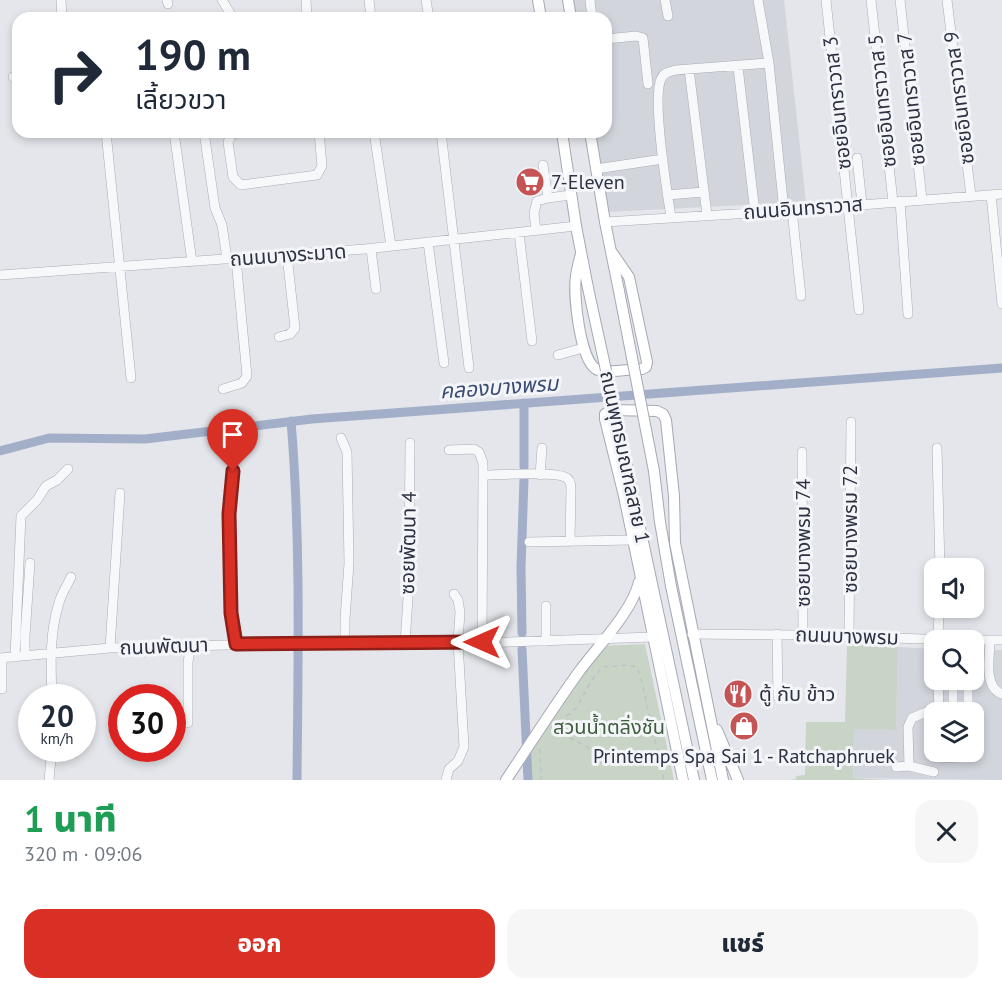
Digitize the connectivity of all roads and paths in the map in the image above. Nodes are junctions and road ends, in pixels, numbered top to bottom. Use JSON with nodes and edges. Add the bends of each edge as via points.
{"nodes":[{"id":1,"x":665,"y":0,"type":"edge"},
{"id":2,"x":758,"y":0,"type":"edge"},
{"id":3,"x":825,"y":0,"type":"edge"},
{"id":4,"x":872,"y":0,"type":"edge"},
{"id":5,"x":900,"y":0,"type":"edge"},
{"id":6,"x":947,"y":0,"type":"edge"},
{"id":7,"x":668,"y":16,"type":"dead end"},
{"id":8,"x":612,"y":38,"type":"edge"},
{"id":9,"x":769,"y":63,"type":"junction"},
{"id":10,"x":738,"y":67,"type":"junction"},
{"id":11,"x":689,"y":69,"type":"junction"},
{"id":12,"x":648,"y":84,"type":"dead end"},
{"id":13,"x":107,"y":138,"type":"edge"},
{"id":14,"x":175,"y":138,"type":"edge"},
{"id":15,"x":205,"y":138,"type":"edge"},
{"id":16,"x":230,"y":138,"type":"edge"},
{"id":17,"x":320,"y":138,"type":"edge"},
{"id":18,"x":375,"y":138,"type":"edge"},
{"id":19,"x":442,"y":138,"type":"edge"},
{"id":20,"x":563,"y":138,"type":"edge"},
{"id":21,"x":591,"y":138,"type":"edge"},
{"id":22,"x":857,"y":158,"type":"dead end"},
{"id":23,"x":663,"y":159,"type":"junction"},
{"id":24,"x":543,"y":165,"type":"dead end"},
{"id":25,"x":596,"y":169,"type":"junction"},
{"id":26,"x":704,"y":192,"type":"junction"},
{"id":27,"x":1002,"y":194,"type":"edge"},
{"id":28,"x":571,"y":195,"type":"junction"},
{"id":29,"x":668,"y":195,"type":"junction"},
{"id":30,"x":991,"y":195,"type":"junction"},
{"id":31,"x":971,"y":196,"type":"junction"},
{"id":32,"x":548,"y":198,"type":"junction"},
{"id":33,"x":922,"y":199,"type":"junction"},
{"id":34,"x":896,"y":201,"type":"junction"},
{"id":35,"x":862,"y":204,"type":"junction"},
{"id":36,"x":848,"y":205,"type":"junction"},
{"id":37,"x":788,"y":211,"type":"junction"},
{"id":38,"x":755,"y":213,"type":"junction"},
{"id":39,"x":707,"y":215,"type":"junction"},
{"id":40,"x":671,"y":217,"type":"junction"},
{"id":41,"x":605,"y":222,"type":"junction"},
{"id":42,"x":576,"y":226,"type":"junction"},
{"id":43,"x":536,"y":231,"type":"junction"},
{"id":44,"x":519,"y":233,"type":"junction"},
{"id":45,"x":454,"y":239,"type":"junction"},
{"id":46,"x":428,"y":242,"type":"junction"},
{"id":47,"x":392,"y":246,"type":"junction"},
{"id":48,"x":371,"y":249,"type":"junction"},
{"id":49,"x":611,"y":251,"type":"junction"},
{"id":50,"x":581,"y":254,"type":"junction"},
{"id":51,"x":286,"y":255,"type":"junction"},
{"id":52,"x":231,"y":259,"type":"junction"},
{"id":53,"x":192,"y":262,"type":"junction"},
{"id":54,"x":120,"y":267,"type":"junction"},
{"id":55,"x":0,"y":275,"type":"edge"},
{"id":56,"x":376,"y":289,"type":"dead end"},
{"id":57,"x":801,"y":296,"type":"dead end"},
{"id":58,"x":1002,"y":304,"type":"edge"},
{"id":59,"x":859,"y":310,"type":"dead end"},
{"id":60,"x":908,"y":314,"type":"dead end"},
{"id":61,"x":279,"y":337,"type":"dead end"},
{"id":62,"x":532,"y":340,"type":"dead end"},
{"id":63,"x":583,"y":348,"type":"junction"},
{"id":64,"x":558,"y":355,"type":"dead end"},
{"id":65,"x":444,"y":363,"type":"dead end"},
{"id":66,"x":469,"y":368,"type":"dead end"},
{"id":67,"x":131,"y":378,"type":"dead end"},
{"id":68,"x":223,"y":389,"type":"dead end"},
{"id":69,"x":851,"y":422,"type":"dead end"},
{"id":70,"x":341,"y":438,"type":"dead end"},
{"id":71,"x":239,"y":439,"type":"dead end"},
{"id":72,"x":410,"y":443,"type":"dead end"},
{"id":73,"x":542,"y":448,"type":"dead end"},
{"id":74,"x":937,"y":448,"type":"dead end"},
{"id":75,"x":448,"y":450,"type":"dead end"},
{"id":76,"x":802,"y":452,"type":"dead end"},
{"id":77,"x":68,"y":469,"type":"dead end"},
{"id":78,"x":483,"y":475,"type":"junction"},
{"id":79,"x":540,"y":475,"type":"junction"},
{"id":80,"x":657,"y":484,"type":"junction"},
{"id":81,"x":120,"y":493,"type":"dead end"},
{"id":82,"x":637,"y":515,"type":"junction"},
{"id":83,"x":632,"y":540,"type":"junction"},
{"id":84,"x":529,"y":542,"type":"dead end"},
{"id":85,"x":570,"y":542,"type":"junction"},
{"id":86,"x":675,"y":543,"type":"junction"},
{"id":87,"x":635,"y":556,"type":"junction"},
{"id":88,"x":940,"y":558,"type":"edge"},
{"id":89,"x":30,"y":563,"type":"dead end"},
{"id":90,"x":71,"y":577,"type":"dead end"},
{"id":91,"x":640,"y":577,"type":"junction"},
{"id":92,"x":454,"y":594,"type":"dead end"},
{"id":93,"x":546,"y":606,"type":"dead end"},
{"id":94,"x":692,"y":634,"type":"junction"},
{"id":95,"x":777,"y":634,"type":"junction"},
{"id":96,"x":803,"y":635,"type":"junction"},
{"id":97,"x":849,"y":636,"type":"junction"},
{"id":98,"x":653,"y":637,"type":"junction"},
{"id":99,"x":604,"y":639,"type":"junction"},
{"id":100,"x":924,"y":639,"type":"edge"},
{"id":101,"x":546,"y":640,"type":"junction"},
{"id":102,"x":984,"y":640,"type":"edge"},
{"id":103,"x":990,"y":640,"type":"junction"},
{"id":104,"x":1002,"y":640,"type":"edge"},
{"id":105,"x":345,"y":642,"type":"junction"},
{"id":106,"x":458,"y":642,"type":"junction"},
{"id":107,"x":482,"y":642,"type":"junction"},
{"id":108,"x":236,"y":644,"type":"junction"},
{"id":109,"x":405,"y":644,"type":"junction"},
{"id":110,"x":191,"y":645,"type":"junction"},
{"id":111,"x":110,"y":648,"type":"junction"},
{"id":112,"x":50,"y":652,"type":"junction"},
{"id":113,"x":20,"y":656,"type":"junction"},
{"id":114,"x":1,"y":658,"type":"edge"},
{"id":115,"x":51,"y":684,"type":"edge"},
{"id":116,"x":2,"y":689,"type":"dead end"},
{"id":117,"x":1002,"y":694,"type":"edge"},
{"id":118,"x":778,"y":697,"type":"dead end"},
{"id":119,"x":708,"y":708,"type":"junction"},
{"id":120,"x":924,"y":713,"type":"edge"},
{"id":121,"x":188,"y":723,"type":"dead end"},
{"id":122,"x":548,"y":728,"type":"junction"},
{"id":123,"x":540,"y":746,"type":"dead end"},
{"id":124,"x":660,"y":760,"type":"junction"},
{"id":125,"x":51,"y":762,"type":"edge"},
{"id":126,"x":909,"y":766,"type":"junction"},
{"id":127,"x":896,"y":767,"type":"dead end"},
{"id":128,"x":934,"y":776,"type":"edge"},
{"id":129,"x":508,"y":778,"type":"edge"},
{"id":130,"x":49,"y":780,"type":"edge"},
{"id":131,"x":446,"y":780,"type":"edge"},
{"id":132,"x":542,"y":780,"type":"edge"},
{"id":133,"x":664,"y":780,"type":"edge"},
{"id":134,"x":683,"y":780,"type":"edge"},
{"id":135,"x":694,"y":780,"type":"edge"},
{"id":136,"x":712,"y":780,"type":"edge"},
{"id":137,"x":723,"y":780,"type":"edge"},
{"id":138,"x":738,"y":780,"type":"edge"}],
"edges":[{"from":1,"to":7,"type":"street"},
{"from":2,"to":9,"type":"street"},
{"from":3,"to":36,"type":"street","name":"ซอยอินทราวาส 3"},
{"from":4,"to":34,"type":"street","name":"ซอยอินทราวาส 5"},
{"from":5,"to":33,"type":"street","name":"ซอยอินทราวาส 7"},
{"from":6,"to":31,"type":"street","name":"ซอยอินทราวาส 9"},
{"from":8,"to":12,"type":"street","via":[[643,38]]},
{"from":9,"to":10,"type":"street"},
{"from":9,"to":37,"type":"street"},
{"from":10,"to":11,"type":"street"},
{"from":10,"to":38,"type":"street"},
{"from":11,"to":23,"type":"street","via":[[667,72],[658,86]]},
{"from":11,"to":26,"type":"street"},
{"from":13,"to":54,"type":"street"},
{"from":14,"to":53,"type":"street"},
{"from":15,"to":52,"type":"street","via":[[215,208]]},
{"from":16,"to":17,"type":"street","via":[[233,177],[242,185],[316,175],[322,166]]},
{"from":18,"to":47,"type":"street"},
{"from":19,"to":45,"type":"street"},
{"from":20,"to":28,"type":"main road","name":"ถนนพุทธมณฑลสาย 1"},
{"from":21,"to":25,"type":"main road","name":"ถนนพุทธมณฑลสาย 1"},
{"from":22,"to":35,"type":"street"},
{"from":23,"to":25,"type":"street"},
{"from":23,"to":29,"type":"street"},
{"from":24,"to":32,"type":"street"},
{"from":25,"to":41,"type":"main road","name":"ถนนพุทธมณฑลสาย 1"},
{"from":26,"to":29,"type":"street"},
{"from":26,"to":39,"type":"street"},
{"from":27,"to":30,"type":"street","name":"ถนนอินทราวาส"},
{"from":28,"to":32,"type":"street"},
{"from":28,"to":42,"type":"main road","name":"ถนนพุทธมณฑลสาย 1"},
{"from":29,"to":40,"type":"street"},
{"from":30,"to":31,"type":"street","name":"ถนนอินทราวาส"},
{"from":30,"to":58,"type":"street"},
{"from":31,"to":33,"type":"street","name":"ถนนอินทราวาส"},
{"from":32,"to":43,"type":"street","via":[[537,201],[534,208]]},
{"from":33,"to":34,"type":"street","name":"ถนนอินทราวาส"},
{"from":34,"to":35,"type":"street","name":"ถนนอินทราวาส"},
{"from":34,"to":60,"type":"street","name":"ซอยอินทราวาส 5"},
{"from":35,"to":36,"type":"street","name":"ถนนอินทราวาส"},
{"from":36,"to":37,"type":"street","name":"ถนนอินทราวาส"},
{"from":36,"to":59,"type":"street","name":"ซอยอินทราวาส 3"},
{"from":37,"to":38,"type":"street","name":"ถนนอินทราวาส"},
{"from":37,"to":57,"type":"street"},
{"from":38,"to":39,"type":"street","name":"ถนนอินทราวาส"},
{"from":39,"to":40,"type":"street","name":"ถนนอินทราวาส"},
{"from":40,"to":41,"type":"street","name":"ถนนอินทราวาส"},
{"from":41,"to":49,"type":"main road","name":"ถนนพุทธมณฑลสาย 1"},
{"from":42,"to":43,"type":"street","name":"ถนนบางระมาด"},
{"from":42,"to":50,"type":"main road","name":"ถนนพุทธมณฑลสาย 1"},
{"from":43,"to":44,"type":"street","name":"ถนนบางระมาด"},
{"from":44,"to":45,"type":"street","name":"ถนนบางระมาด"},
{"from":44,"to":62,"type":"street"},
{"from":45,"to":46,"type":"street","name":"ถนนบางระมาด"},
{"from":45,"to":66,"type":"street"},
{"from":46,"to":47,"type":"street","name":"ถนนบางระมาด"},
{"from":46,"to":65,"type":"street"},
{"from":47,"to":48,"type":"street","name":"ถนนบางระมาด"},
{"from":48,"to":51,"type":"street","name":"ถนนบางระมาด"},
{"from":48,"to":56,"type":"street"},
{"from":49,"to":63,"type":"main road","via":[[624,267],[633,290],[646,367],[600,372],[593,368]]},
{"from":49,"to":80,"type":"main road","name":"ถนนพุทธมณฑลสาย 1","bridge":true},
{"from":50,"to":63,"type":"main road","via":[[576,291]]},
{"from":50,"to":82,"type":"main road","name":"ถนนพุทธมณฑลสาย 1","bridge":true},
{"from":51,"to":52,"type":"street","name":"ถนนบางระมาด"},
{"from":51,"to":61,"type":"street","via":[[295,328]]},
{"from":52,"to":53,"type":"street","name":"ถนนบางระมาด"},
{"from":52,"to":68,"type":"street","via":[[247,376],[242,383]]},
{"from":53,"to":54,"type":"street","name":"ถนนบางระมาด"},
{"from":54,"to":55,"type":"street","name":"ถนนบางระมาด"},
{"from":54,"to":67,"type":"street"},
{"from":63,"to":64,"type":"street"},
{"from":69,"to":97,"type":"street","name":"ซอยบางพรม 72"},
{"from":70,"to":105,"type":"street","via":[[347,452],[349,563]]},
{"from":71,"to":108,"type":"street","via":[[229,514],[231,613]]},
{"from":72,"to":109,"type":"street","name":"ซอยพัฒนา 4"},
{"from":73,"to":79,"type":"street"},
{"from":74,"to":88,"type":"street"},
{"from":75,"to":78,"type":"street","via":[[479,452]]},
{"from":76,"to":96,"type":"street","name":"ซอยบางพรม 74"},
{"from":77,"to":113,"type":"street","via":[[46,486],[21,516]]},
{"from":78,"to":79,"type":"street"},
{"from":78,"to":107,"type":"street"},
{"from":79,"to":85,"type":"street","via":[[566,477],[570,482]]},
{"from":80,"to":86,"type":"main road"},
{"from":80,"to":136,"type":"main road","name":"ถนนพุทธมณฑลสาย 1","via":[[671,586]]},
{"from":81,"to":111,"type":"street"},
{"from":82,"to":87,"type":"main road"},
{"from":82,"to":135,"type":"main road","name":"ถนนพุทธมณฑลสาย 1"},
{"from":83,"to":85,"type":"street"},
{"from":83,"to":86,"type":"main road","via":[[605,419],[605,414],[612,410],[657,411],[666,420]]},
{"from":83,"to":87,"type":"main road"},
{"from":84,"to":85,"type":"street"},
{"from":86,"to":94,"type":"main road"},
{"from":87,"to":91,"type":"main road"},
{"from":89,"to":113,"type":"street"},
{"from":90,"to":112,"type":"street","via":[[59,603]]},
{"from":91,"to":98,"type":"main road"},
{"from":91,"to":99,"type":"main road","via":[[636,595]]},
{"from":92,"to":106,"type":"street","via":[[460,612]]},
{"from":93,"to":101,"type":"street"},
{"from":94,"to":95,"type":"street","name":"ถนนบางพรม"},
{"from":94,"to":119,"type":"main road"},
{"from":95,"to":96,"type":"street","name":"ถนนบางพรม"},
{"from":95,"to":118,"type":"street"},
{"from":96,"to":97,"type":"street","name":"ถนนบางพรม"},
{"from":97,"to":100,"type":"street","name":"ถนนบางพรม"},
{"from":98,"to":99,"type":"street","name":"ถนนพัฒนา"},
{"from":98,"to":134,"type":"main road"},
{"from":99,"to":101,"type":"street","name":"ถนนพัฒนา"},
{"from":99,"to":122,"type":"main road"},
{"from":101,"to":107,"type":"street","name":"ถนนพัฒนา"},
{"from":102,"to":103,"type":"street","name":"ถนนบางพรม"},
{"from":103,"to":104,"type":"street","name":"ถนนบางพรม"},
{"from":103,"to":117,"type":"street","via":[[990,681],[995,691]]},
{"from":105,"to":108,"type":"street","name":"ถนนพัฒนา"},
{"from":105,"to":109,"type":"street","name":"ถนนพัฒนา"},
{"from":106,"to":107,"type":"street","name":"ถนนพัฒนา"},
{"from":106,"to":109,"type":"street","name":"ถนนพัฒนา"},
{"from":106,"to":131,"type":"street","via":[[464,747]]},
{"from":108,"to":110,"type":"street","name":"ถนนพัฒนา"},
{"from":110,"to":111,"type":"street","name":"ถนนพัฒนา"},
{"from":110,"to":121,"type":"street"},
{"from":111,"to":112,"type":"street","name":"ถนนพัฒนา"},
{"from":112,"to":113,"type":"street","name":"ถนนพัฒนา"},
{"from":112,"to":115,"type":"street"},
{"from":113,"to":114,"type":"street","name":"ถนนพัฒนา"},
{"from":114,"to":116,"type":"street"},
{"from":119,"to":137,"type":"main road"},
{"from":119,"to":138,"type":"main road"},
{"from":120,"to":126,"type":"street","via":[[912,718],[908,727]]},
{"from":122,"to":124,"type":"path","via":[[621,761]]},
{"from":122,"to":124,"type":"path","via":[[577,707],[602,667],[636,667]]},
{"from":122,"to":129,"type":"main road"},
{"from":123,"to":132,"type":"path"},
{"from":124,"to":133,"type":"path"},
{"from":125,"to":130,"type":"street"},
{"from":126,"to":127,"type":"street"},
{"from":126,"to":128,"type":"street"}]}
